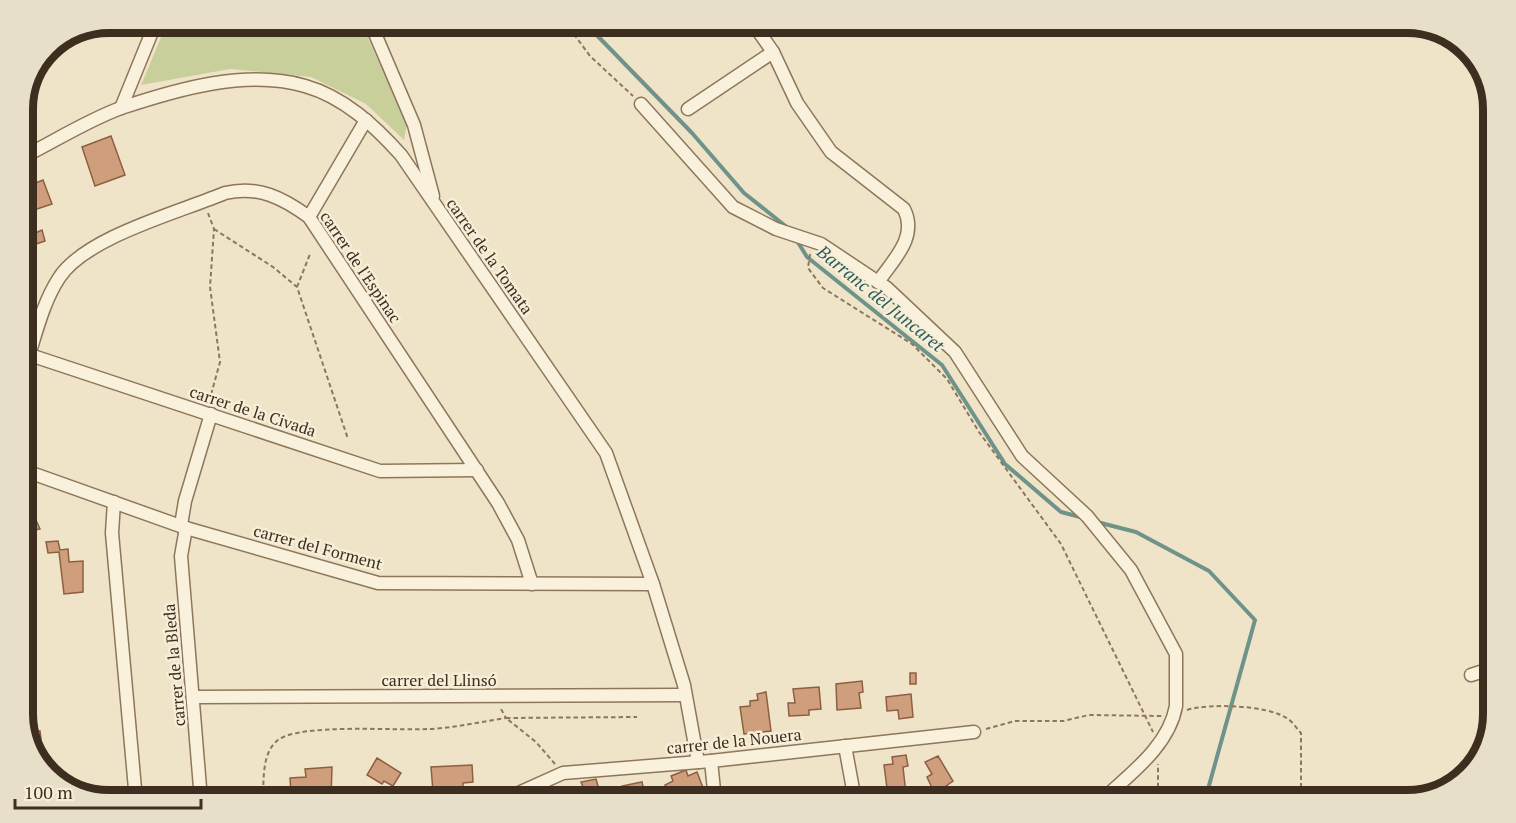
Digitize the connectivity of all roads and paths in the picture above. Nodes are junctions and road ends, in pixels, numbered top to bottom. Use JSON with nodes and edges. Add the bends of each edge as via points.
{"nodes":[{"id":1,"x":152,"y":33,"type":"edge"},
{"id":2,"x":375,"y":33,"type":"edge"},
{"id":3,"x":573,"y":33,"type":"edge"},
{"id":4,"x":760,"y":33,"type":"edge"},
{"id":5,"x":773,"y":52,"type":"junction"},
{"id":6,"x":641,"y":104,"type":"joint"},
{"id":7,"x":121,"y":108,"type":"junction"},
{"id":8,"x":688,"y":109,"type":"dead end"},
{"id":9,"x":366,"y":120,"type":"junction"},
{"id":10,"x":420,"y":141,"type":"junction"},
{"id":11,"x":33,"y":153,"type":"edge"},
{"id":12,"x":401,"y":154,"type":"junction"},
{"id":13,"x":203,"y":202,"type":"junction"},
{"id":14,"x":435,"y":206,"type":"junction"},
{"id":15,"x":309,"y":217,"type":"junction"},
{"id":16,"x":214,"y":229,"type":"junction"},
{"id":17,"x":812,"y":241,"type":"junction"},
{"id":18,"x":310,"y":254,"type":"dead end"},
{"id":19,"x":878,"y":282,"type":"junction"},
{"id":20,"x":297,"y":287,"type":"junction"},
{"id":21,"x":33,"y":336,"type":"edge"},
{"id":22,"x":33,"y":356,"type":"edge"},
{"id":23,"x":208,"y":413,"type":"junction"},
{"id":24,"x":348,"y":439,"type":"dead end"},
{"id":25,"x":477,"y":470,"type":"junction"},
{"id":26,"x":33,"y":474,"type":"edge"},
{"id":27,"x":114,"y":502,"type":"junction"},
{"id":28,"x":184,"y":526,"type":"junction"},
{"id":29,"x":532,"y":584,"type":"junction"},
{"id":30,"x":652,"y":584,"type":"junction"},
{"id":31,"x":1483,"y":672,"type":"edge"},
{"id":32,"x":1472,"y":675,"type":"dead end"},
{"id":33,"x":685,"y":695,"type":"junction"},
{"id":34,"x":194,"y":697,"type":"junction"},
{"id":35,"x":1174,"y":715,"type":"junction"},
{"id":36,"x":638,"y":717,"type":"dead end"},
{"id":37,"x":1147,"y":717,"type":"junction"},
{"id":38,"x":506,"y":718,"type":"junction"},
{"id":39,"x":974,"y":732,"type":"joint"},
{"id":40,"x":845,"y":746,"type":"junction"},
{"id":41,"x":1155,"y":750,"type":"junction"},
{"id":42,"x":705,"y":762,"type":"junction"},
{"id":43,"x":563,"y":773,"type":"junction"},
{"id":44,"x":135,"y":790,"type":"edge"},
{"id":45,"x":200,"y":790,"type":"edge"},
{"id":46,"x":264,"y":790,"type":"edge"},
{"id":47,"x":527,"y":790,"type":"edge"},
{"id":48,"x":712,"y":790,"type":"edge"},
{"id":49,"x":853,"y":790,"type":"edge"},
{"id":50,"x":1113,"y":790,"type":"edge"},
{"id":51,"x":1158,"y":790,"type":"edge"},
{"id":52,"x":1301,"y":790,"type":"edge"}],
"edges":[{"from":1,"to":7,"type":"street"},
{"from":2,"to":10,"type":"street"},
{"from":3,"to":6,"type":"path","via":[[590,56]]},
{"from":4,"to":5,"type":"street"},
{"from":5,"to":8,"type":"street"},
{"from":5,"to":19,"type":"street","via":[[797,103],[831,152],[904,209],[910,221],[908,237]]},
{"from":6,"to":17,"type":"street","via":[[733,207],[776,229]]},
{"from":7,"to":9,"type":"street","name":"carrer de la Tomata","via":[[182,90],[260,78],[306,86],[342,102]]},
{"from":7,"to":11,"type":"street","name":"carrer de la Tomata"},
{"from":9,"to":12,"type":"street","name":"carrer de la Tomata"},
{"from":9,"to":15,"type":"street"},
{"from":10,"to":12,"type":"street"},
{"from":10,"to":14,"type":"street"},
{"from":12,"to":14,"type":"street","name":"carrer de la Tomata"},
{"from":13,"to":15,"type":"street","name":"carrer de l'Espinac","via":[[242,189],[288,202]]},
{"from":13,"to":16,"type":"path"},
{"from":13,"to":21,"type":"street","name":"carrer de l'Espinac","via":[[81,254],[60,276]]},
{"from":14,"to":30,"type":"street","name":"carrer de la Tomata","via":[[606,453]]},
{"from":15,"to":25,"type":"street","name":"carrer de l'Espinac"},
{"from":16,"to":20,"type":"path"},
{"from":16,"to":23,"type":"path","via":[[210,287],[220,362]]},
{"from":17,"to":19,"type":"street"},
{"from":17,"to":37,"type":"path","via":[[808,268],[823,288],[912,344],[947,379],[1061,544]]},
{"from":18,"to":20,"type":"path"},
{"from":19,"to":35,"type":"street","via":[[956,352],[1022,456],[1087,516],[1131,570],[1176,654]]},
{"from":20,"to":24,"type":"path"},
{"from":22,"to":23,"type":"street","name":"carrer de la Civada"},
{"from":23,"to":25,"type":"street","name":"carrer de la Civada","via":[[380,471]]},
{"from":23,"to":28,"type":"street","name":"carrer de la Bleda","via":[[185,501]]},
{"from":25,"to":29,"type":"street","name":"carrer de l'Espinac","via":[[518,540]]},
{"from":26,"to":27,"type":"street","name":"carrer del Forment"},
{"from":27,"to":28,"type":"street","name":"carrer del Forment"},
{"from":27,"to":44,"type":"street","via":[[112,533]]},
{"from":28,"to":29,"type":"street","name":"carrer del Forment","via":[[378,583]]},
{"from":28,"to":34,"type":"street","name":"carrer de la Bleda","via":[[181,556]]},
{"from":29,"to":30,"type":"street","name":"carrer del Forment"},
{"from":30,"to":33,"type":"street","name":"carrer de la Tomata"},
{"from":31,"to":32,"type":"street"},
{"from":33,"to":34,"type":"street","name":"carrer del Llinsó"},
{"from":33,"to":42,"type":"street","name":"carrer de la Tomata"},
{"from":34,"to":45,"type":"street","name":"carrer de la Bleda"},
{"from":35,"to":37,"type":"path"},
{"from":35,"to":41,"type":"street"},
{"from":35,"to":52,"type":"path","via":[[1218,705],[1288,718],[1301,733]]},
{"from":36,"to":38,"type":"path"},
{"from":37,"to":39,"type":"path","via":[[1089,715],[1063,721],[1016,721]]},
{"from":38,"to":43,"type":"path","via":[[536,742]]},
{"from":38,"to":46,"type":"path","via":[[431,729],[344,729],[287,734],[269,750]]},
{"from":39,"to":40,"type":"street","name":"carrer de la Nouera"},
{"from":40,"to":42,"type":"street","name":"carrer de la Nouera"},
{"from":40,"to":49,"type":"street"},
{"from":41,"to":50,"type":"street"},
{"from":41,"to":51,"type":"path","via":[[1160,773]]},
{"from":42,"to":43,"type":"street","name":"carrer de la Nouera"},
{"from":42,"to":48,"type":"street","name":"carrer de la Tomata"},
{"from":43,"to":47,"type":"street","name":"carrer de la Nouera"}]}
